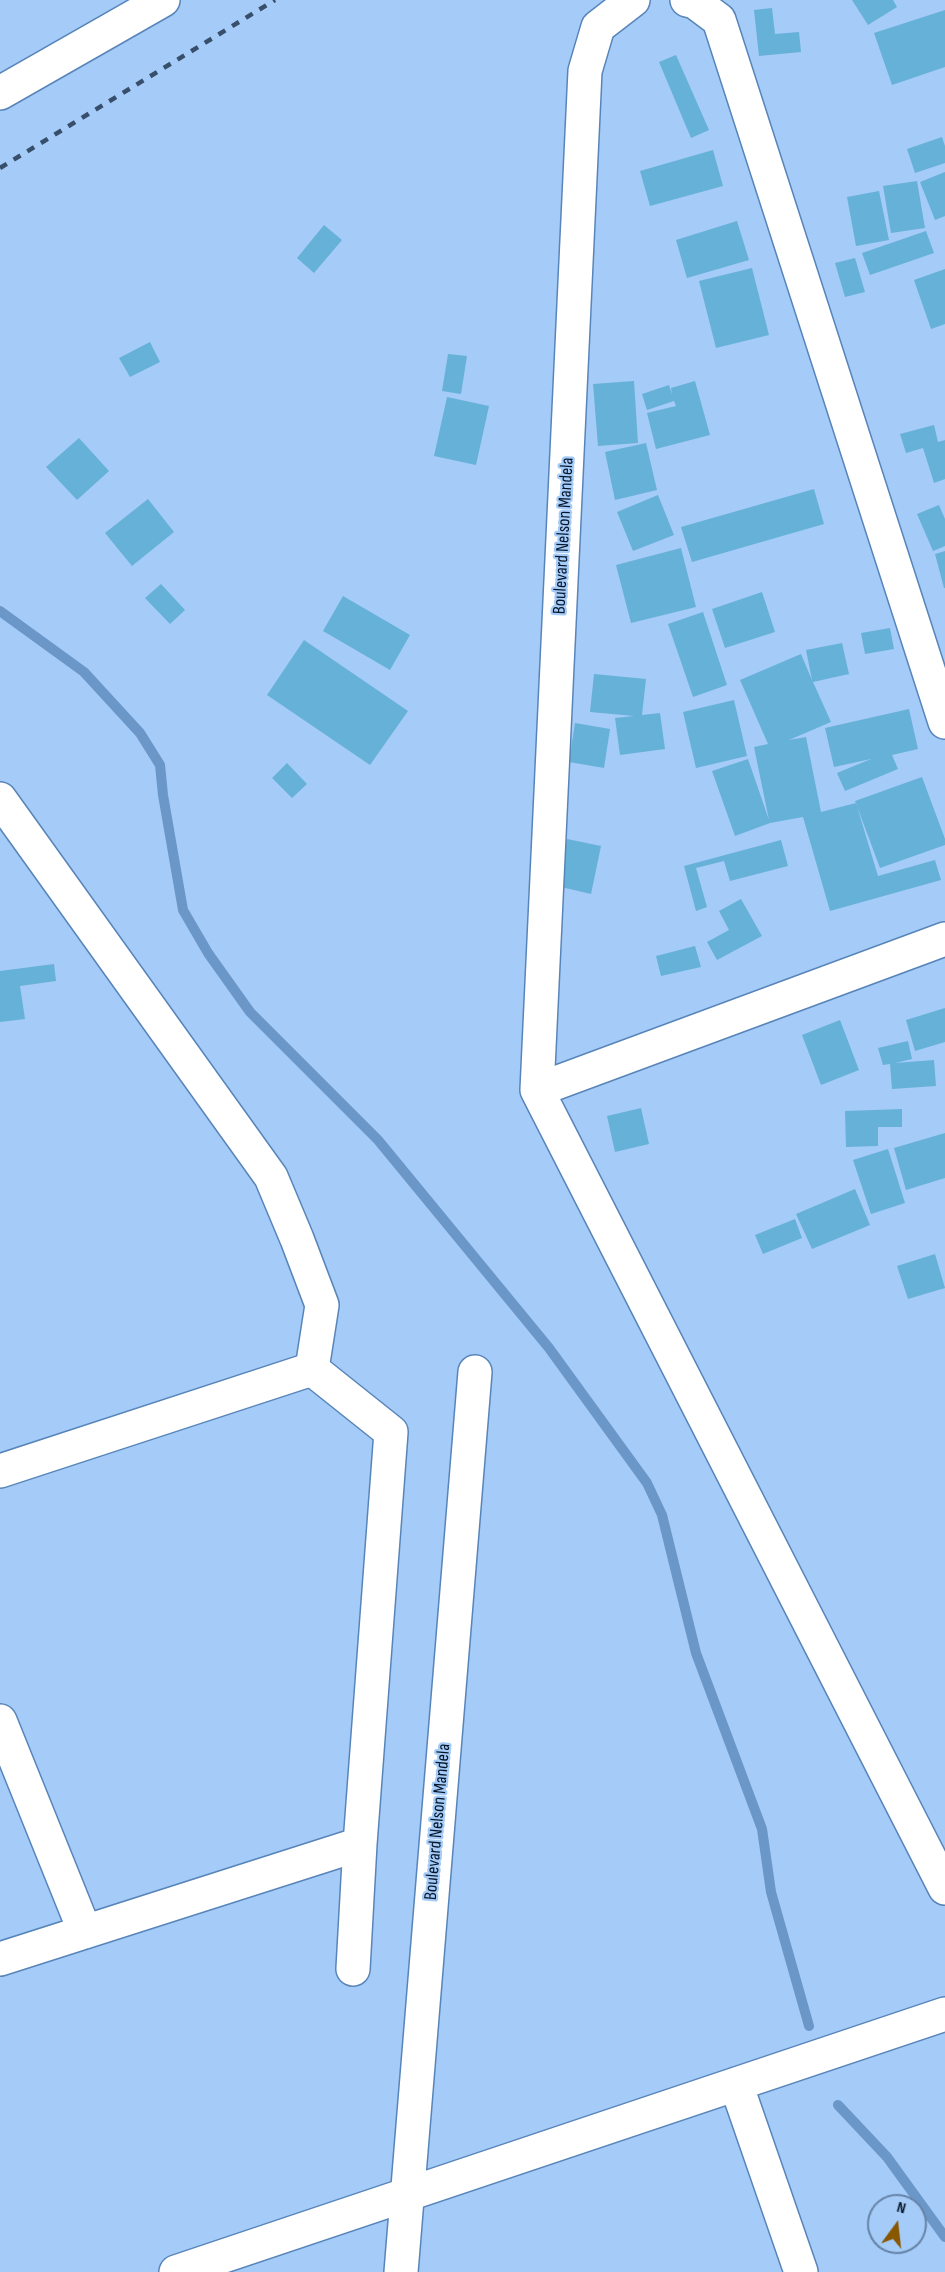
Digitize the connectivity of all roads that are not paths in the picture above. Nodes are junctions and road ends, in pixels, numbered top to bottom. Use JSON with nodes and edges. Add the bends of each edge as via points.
{"nodes":[{"id":1,"x":163,"y":0,"type":"edge"},
{"id":2,"x":633,"y":0,"type":"edge"},
{"id":3,"x":687,"y":0,"type":"edge"},
{"id":4,"x":0,"y":93,"type":"edge"},
{"id":5,"x":945,"y":722,"type":"edge"},
{"id":6,"x":0,"y":799,"type":"edge"},
{"id":7,"x":945,"y":939,"type":"edge"},
{"id":8,"x":537,"y":1090,"type":"junction"},
{"id":9,"x":312,"y":1369,"type":"junction"},
{"id":10,"x":475,"y":1372,"type":"dead end"},
{"id":11,"x":0,"y":1471,"type":"edge"},
{"id":12,"x":0,"y":1721,"type":"edge"},
{"id":13,"x":360,"y":1844,"type":"junction"},
{"id":14,"x":945,"y":1888,"type":"edge"},
{"id":15,"x":85,"y":1932,"type":"junction"},
{"id":16,"x":0,"y":1959,"type":"edge"},
{"id":17,"x":353,"y":1969,"type":"dead end"},
{"id":18,"x":945,"y":2014,"type":"edge"},
{"id":19,"x":736,"y":2084,"type":"junction"},
{"id":20,"x":408,"y":2194,"type":"junction"},
{"id":21,"x":176,"y":2272,"type":"edge"},
{"id":22,"x":400,"y":2272,"type":"edge"},
{"id":23,"x":801,"y":2272,"type":"edge"}],
"edges":[{"from":1,"to":4,"type":"street"},
{"from":2,"to":8,"type":"street","name":"Boulevard Nelson Mandela","via":[[598,27],[585,71]]},
{"from":3,"to":5,"type":"street","via":[[719,20]]},
{"from":6,"to":9,"type":"street","via":[[271,1177],[322,1305]]},
{"from":7,"to":8,"type":"street"},
{"from":8,"to":14,"type":"street"},
{"from":9,"to":11,"type":"street"},
{"from":9,"to":13,"type":"street","via":[[391,1432]]},
{"from":10,"to":20,"type":"street","name":"Boulevard Nelson Mandela"},
{"from":12,"to":15,"type":"street"},
{"from":13,"to":15,"type":"street"},
{"from":13,"to":17,"type":"street"},
{"from":15,"to":16,"type":"street"},
{"from":18,"to":19,"type":"street"},
{"from":19,"to":20,"type":"street"},
{"from":19,"to":23,"type":"street"},
{"from":20,"to":21,"type":"street"},
{"from":20,"to":22,"type":"street","name":"Boulevard Nelson Mandela"}]}
